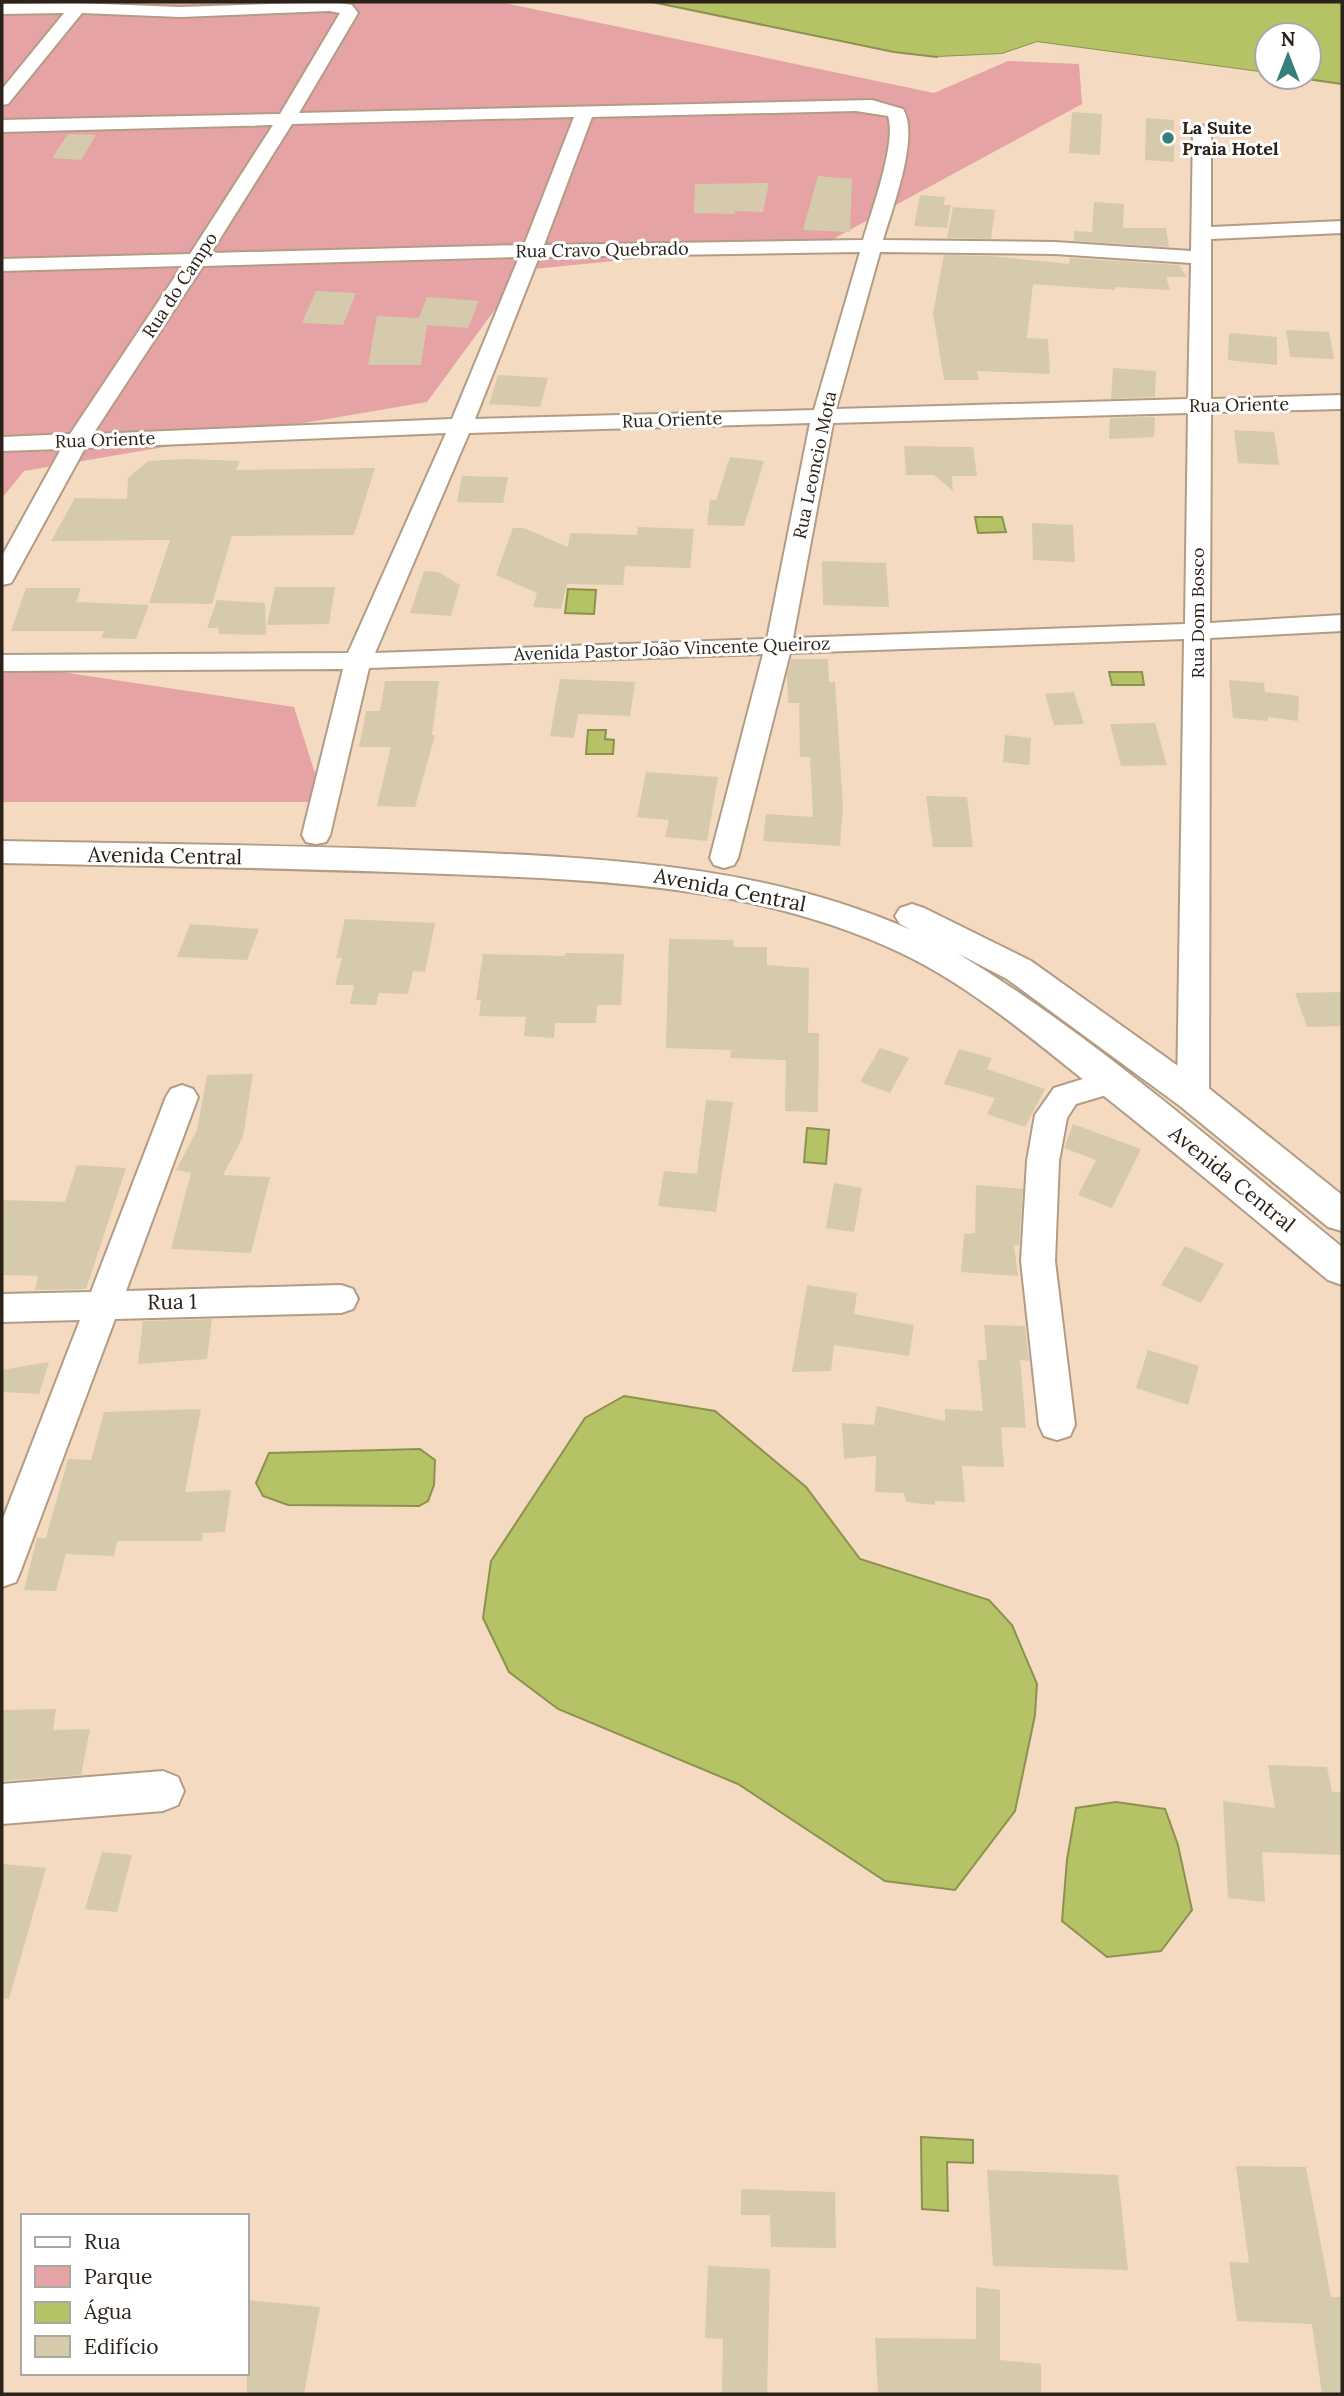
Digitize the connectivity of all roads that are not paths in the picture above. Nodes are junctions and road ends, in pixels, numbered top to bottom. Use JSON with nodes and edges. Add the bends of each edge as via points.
{"nodes":[{"id":1,"x":77,"y":8,"type":"junction"},
{"id":2,"x":2,"y":9,"type":"edge"},
{"id":3,"x":2,"y":100,"type":"edge"},
{"id":4,"x":584,"y":112,"type":"junction"},
{"id":5,"x":285,"y":120,"type":"junction"},
{"id":6,"x":2,"y":126,"type":"edge"},
{"id":7,"x":1202,"y":131,"type":"dead end"},
{"id":8,"x":1342,"y":227,"type":"edge"},
{"id":9,"x":1201,"y":245,"type":"junction"},
{"id":10,"x":871,"y":246,"type":"junction"},
{"id":11,"x":532,"y":251,"type":"junction"},
{"id":12,"x":197,"y":260,"type":"junction"},
{"id":13,"x":2,"y":265,"type":"edge"},
{"id":14,"x":1342,"y":402,"type":"edge"},
{"id":15,"x":1198,"y":405,"type":"junction"},
{"id":16,"x":823,"y":416,"type":"junction"},
{"id":17,"x":459,"y":426,"type":"junction"},
{"id":18,"x":77,"y":441,"type":"junction"},
{"id":19,"x":2,"y":444,"type":"edge"},
{"id":20,"x":2,"y":578,"type":"edge"},
{"id":21,"x":1342,"y":623,"type":"edge"},
{"id":22,"x":1199,"y":631,"type":"junction"},
{"id":23,"x":779,"y":644,"type":"junction"},
{"id":24,"x":358,"y":661,"type":"junction"},
{"id":25,"x":2,"y":663,"type":"edge"},
{"id":26,"x":2,"y":830,"type":"edge"},
{"id":27,"x":316,"y":835,"type":"junction"},
{"id":28,"x":2,"y":852,"type":"edge"},
{"id":29,"x":724,"y":858,"type":"junction"},
{"id":30,"x":1112,"y":1082,"type":"junction"},
{"id":31,"x":1193,"y":1096,"type":"junction"},
{"id":32,"x":182,"y":1097,"type":"dead end"},
{"id":33,"x":1342,"y":1216,"type":"edge"},
{"id":34,"x":1342,"y":1269,"type":"edge"},
{"id":35,"x":341,"y":1298,"type":"dead end"},
{"id":36,"x":102,"y":1304,"type":"junction"},
{"id":37,"x":2,"y":1308,"type":"edge"},
{"id":38,"x":1057,"y":1425,"type":"dead end"},
{"id":39,"x":2,"y":1570,"type":"edge"},
{"id":40,"x":163,"y":1791,"type":"dead end"},
{"id":41,"x":2,"y":1804,"type":"edge"}],
"edges":[{"from":1,"to":2,"type":"street"},
{"from":1,"to":3,"type":"street"},
{"from":1,"to":5,"type":"street","name":"Rua do Campo","via":[[180,12],[346,9],[349,13],[326,57]]},
{"from":4,"to":5,"type":"street","name":"Rua Leoncio Mota"},
{"from":4,"to":10,"type":"street","name":"Rua Leoncio Mota","via":[[856,105],[890,110],[899,117],[900,125],[892,174]]},
{"from":4,"to":11,"type":"street"},
{"from":5,"to":6,"type":"street","name":"Rua Leoncio Mota"},
{"from":5,"to":12,"type":"street","name":"Rua do Campo"},
{"from":7,"to":9,"type":"street","name":"Rua Dom Bosco"},
{"from":8,"to":9,"type":"street","name":"Rua Cravo Quebrado"},
{"from":9,"to":10,"type":"street","name":"Rua Cravo Quebrado"},
{"from":9,"to":15,"type":"street","name":"Rua Dom Bosco"},
{"from":10,"to":11,"type":"street","name":"Rua Cravo Quebrado"},
{"from":10,"to":16,"type":"street","name":"Rua Leoncio Mota"},
{"from":11,"to":12,"type":"street","name":"Rua Cravo Quebrado"},
{"from":11,"to":17,"type":"street"},
{"from":12,"to":13,"type":"street","name":"Rua Cravo Quebrado"},
{"from":12,"to":18,"type":"street","name":"Rua do Campo"},
{"from":14,"to":15,"type":"street","name":"Rua Oriente"},
{"from":15,"to":16,"type":"street","name":"Rua Oriente"},
{"from":15,"to":22,"type":"street","name":"Rua Dom Bosco"},
{"from":16,"to":17,"type":"street","name":"Rua Oriente"},
{"from":16,"to":23,"type":"street","name":"Rua Leoncio Mota"},
{"from":17,"to":18,"type":"street","name":"Rua Oriente"},
{"from":17,"to":24,"type":"street"},
{"from":18,"to":19,"type":"street","name":"Rua Oriente"},
{"from":18,"to":20,"type":"street","name":"Rua do Campo"},
{"from":21,"to":22,"type":"street","name":"Avenida Pastor João Vincente Queiroz"},
{"from":22,"to":23,"type":"street","name":"Avenida Pastor João Vincente Queiroz"},
{"from":22,"to":31,"type":"street","name":"Rua Dom Bosco"},
{"from":23,"to":24,"type":"street","name":"Avenida Pastor João Vincente Queiroz"},
{"from":23,"to":29,"type":"street","name":"Rua Leoncio Mota"},
{"from":24,"to":25,"type":"street","name":"Avenida Pastor João Vincente Queiroz"},
{"from":24,"to":27,"type":"street"},
{"from":26,"to":27,"type":"main road","name":"Avenida Central"},
{"from":27,"to":29,"type":"main road","name":"Avenida Central","via":[[574,843]]},
{"from":28,"to":30,"type":"main road","name":"Avenida Central","via":[[549,867],[649,874],[737,887],[819,907],[914,945],[968,975]]},
{"from":29,"to":31,"type":"main road","name":"Avenida Central","via":[[863,895],[1019,970]]},
{"from":30,"to":34,"type":"main road","name":"Avenida Central"},
{"from":30,"to":38,"type":"street","via":[[1065,1096],[1051,1115],[1043,1161],[1038,1261]]},
{"from":31,"to":33,"type":"main road","name":"Avenida Central"},
{"from":32,"to":36,"type":"street"},
{"from":35,"to":36,"type":"street","name":"Rua 1"},
{"from":36,"to":37,"type":"street","name":"Rua 1"},
{"from":36,"to":39,"type":"street"},
{"from":40,"to":41,"type":"street"}]}
